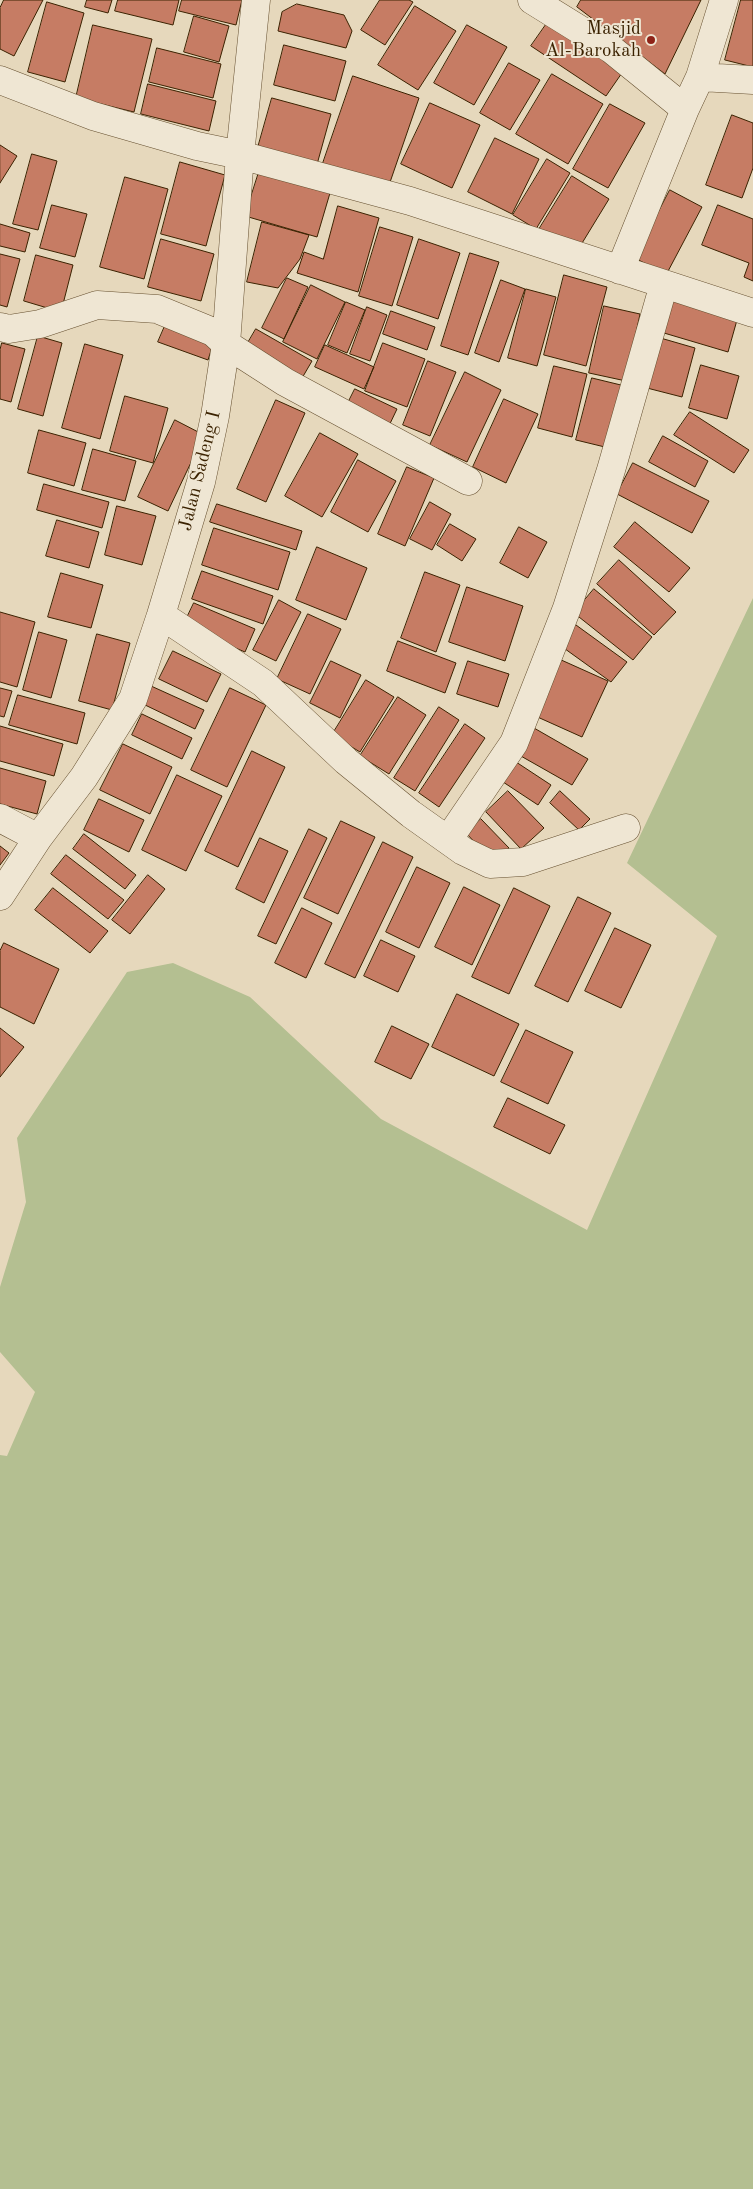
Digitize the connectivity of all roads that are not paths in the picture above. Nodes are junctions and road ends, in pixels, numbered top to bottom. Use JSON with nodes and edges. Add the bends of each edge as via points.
{"nodes":[{"id":1,"x":256,"y":0,"type":"edge"},
{"id":2,"x":724,"y":0,"type":"edge"},
{"id":3,"x":548,"y":4,"type":"edge"},
{"id":4,"x":700,"y":77,"type":"junction"},
{"id":5,"x":0,"y":80,"type":"edge"},
{"id":6,"x":753,"y":80,"type":"edge"},
{"id":7,"x":685,"y":109,"type":"junction"},
{"id":8,"x":240,"y":154,"type":"junction"},
{"id":9,"x":620,"y":270,"type":"junction"},
{"id":10,"x":664,"y":284,"type":"junction"},
{"id":11,"x":753,"y":313,"type":"edge"},
{"id":12,"x":0,"y":327,"type":"edge"},
{"id":13,"x":226,"y":344,"type":"junction"},
{"id":14,"x":468,"y":481,"type":"dead end"},
{"id":15,"x":161,"y":615,"type":"junction"},
{"id":16,"x":0,"y":818,"type":"edge"},
{"id":17,"x":626,"y":828,"type":"dead end"},
{"id":18,"x":38,"y":838,"type":"junction"},
{"id":19,"x":448,"y":840,"type":"junction"},
{"id":20,"x":0,"y":896,"type":"edge"}],
"edges":[{"from":1,"to":8,"type":"street","name":"Jalan Sadeng I"},
{"from":2,"to":4,"type":"street"},
{"from":3,"to":7,"type":"street","via":[[611,49]]},
{"from":4,"to":6,"type":"street"},
{"from":4,"to":7,"type":"street"},
{"from":5,"to":8,"type":"street","via":[[93,116],[197,146]]},
{"from":7,"to":9,"type":"street"},
{"from":8,"to":9,"type":"street","via":[[410,201]]},
{"from":8,"to":13,"type":"street","name":"Jalan Sadeng I"},
{"from":9,"to":10,"type":"street"},
{"from":10,"to":11,"type":"street"},
{"from":10,"to":19,"type":"street","via":[[567,608],[514,743]]},
{"from":12,"to":13,"type":"street","via":[[9,329],[40,324],[97,305],[157,309],[214,332]]},
{"from":13,"to":14,"type":"street","via":[[325,405]]},
{"from":13,"to":15,"type":"street","name":"Jalan Sadeng I","via":[[201,482]]},
{"from":15,"to":18,"type":"street","name":"Jalan Sadeng I","via":[[133,699],[84,777]]},
{"from":15,"to":19,"type":"street","via":[[263,683],[346,761]]},
{"from":16,"to":18,"type":"street"},
{"from":17,"to":19,"type":"street","via":[[523,862],[490,864]]},
{"from":18,"to":20,"type":"street","name":"Jalan Sadeng I"}]}
